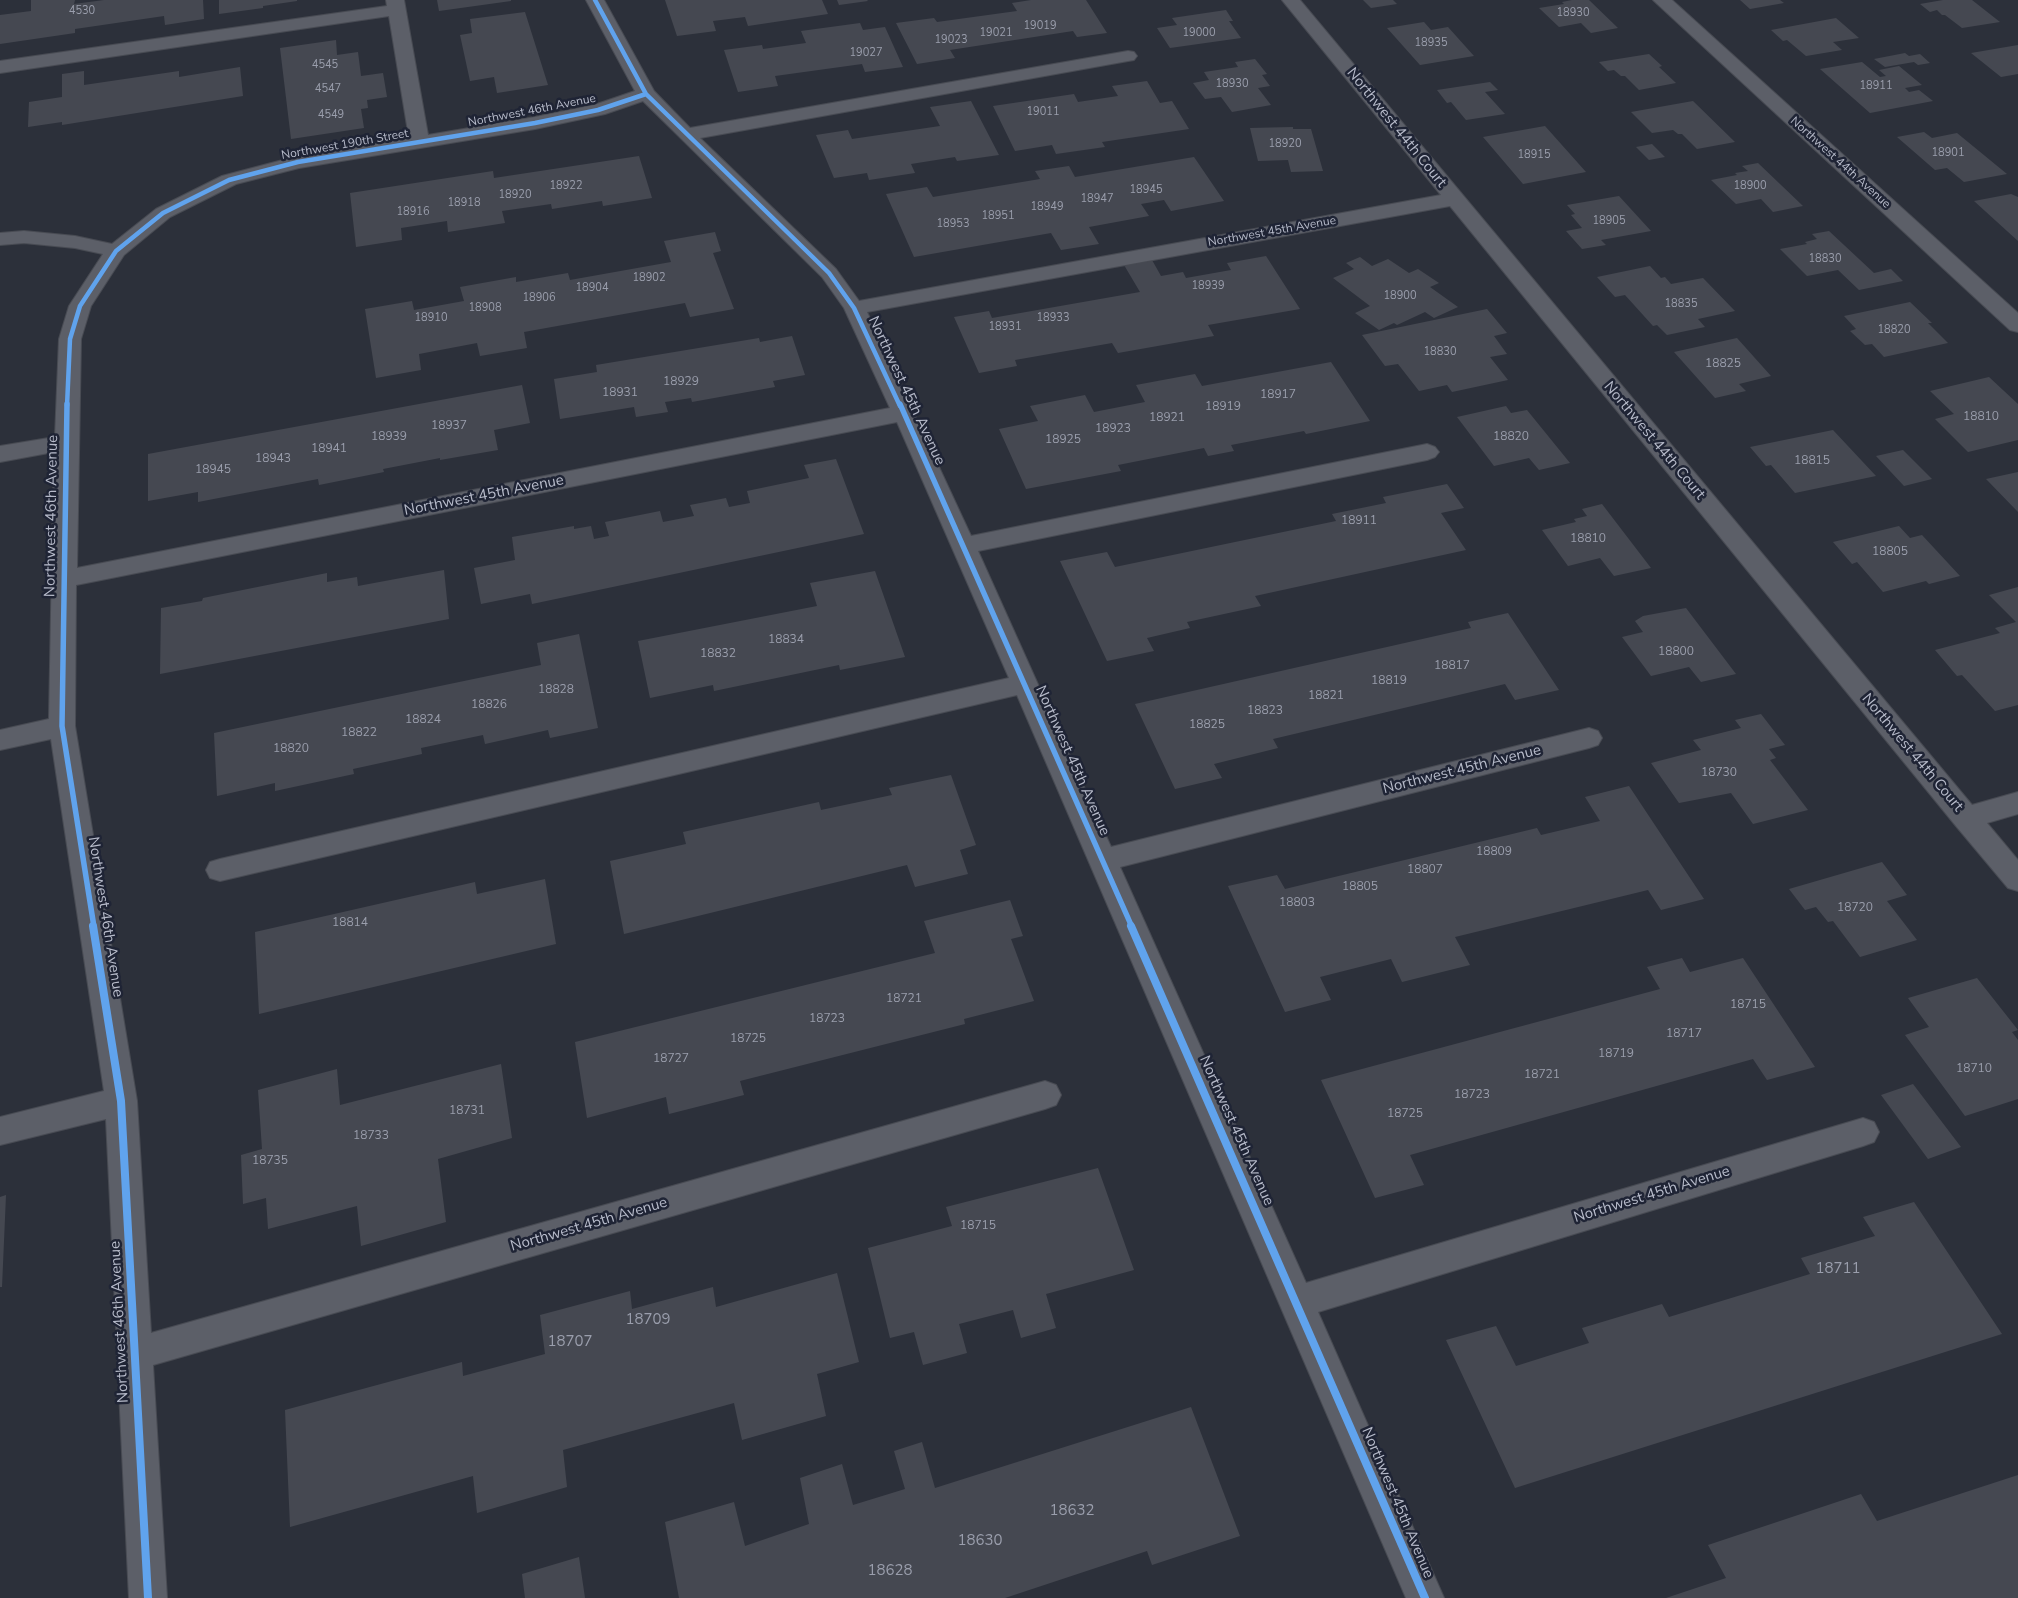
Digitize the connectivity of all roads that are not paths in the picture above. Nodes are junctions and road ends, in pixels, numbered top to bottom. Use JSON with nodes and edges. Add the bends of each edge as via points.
{"nodes":[{"id":1,"x":595,"y":0,"type":"edge"},
{"id":2,"x":1290,"y":0,"type":"edge"},
{"id":3,"x":1662,"y":0,"type":"edge"},
{"id":4,"x":396,"y":5,"type":"edge"},
{"id":5,"x":1128,"y":56,"type":"dead end"},
{"id":6,"x":0,"y":67,"type":"edge"},
{"id":7,"x":646,"y":94,"type":"junction"},
{"id":8,"x":686,"y":135,"type":"junction"},
{"id":9,"x":420,"y":143,"type":"junction"},
{"id":10,"x":1454,"y":200,"type":"junction"},
{"id":11,"x":0,"y":239,"type":"edge"},
{"id":12,"x":116,"y":251,"type":"junction"},
{"id":13,"x":854,"y":308,"type":"junction"},
{"id":14,"x":2018,"y":325,"type":"edge"},
{"id":15,"x":904,"y":412,"type":"junction"},
{"id":16,"x":66,"y":442,"type":"junction"},
{"id":17,"x":1427,"y":452,"type":"dead end"},
{"id":18,"x":0,"y":454,"type":"edge"},
{"id":19,"x":963,"y":546,"type":"junction"},
{"id":20,"x":64,"y":579,"type":"junction"},
{"id":21,"x":1024,"y":684,"type":"junction"},
{"id":22,"x":62,"y":726,"type":"junction"},
{"id":23,"x":1590,"y":738,"type":"dead end"},
{"id":24,"x":0,"y":740,"type":"edge"},
{"id":25,"x":2018,"y":803,"type":"edge"},
{"id":26,"x":1966,"y":818,"type":"junction"},
{"id":27,"x":1102,"y":860,"type":"junction"},
{"id":28,"x":220,"y":870,"type":"dead end"},
{"id":29,"x":2018,"y":880,"type":"edge"},
{"id":30,"x":1045,"y":1096,"type":"dead end"},
{"id":31,"x":121,"y":1102,"type":"junction"},
{"id":32,"x":0,"y":1132,"type":"edge"},
{"id":33,"x":1863,"y":1132,"type":"dead end"},
{"id":34,"x":1297,"y":1302,"type":"junction"},
{"id":35,"x":134,"y":1354,"type":"junction"},
{"id":36,"x":1416,"y":1596,"type":"edge"},
{"id":37,"x":148,"y":1598,"type":"edge"}],
"edges":[{"from":1,"to":7,"type":"street","name":"Northwest 45th Avenue"},
{"from":2,"to":10,"type":"street","name":"Northwest 44th Court"},
{"from":3,"to":14,"type":"street","name":"Northwest 44th Avenue"},
{"from":4,"to":6,"type":"street"},
{"from":4,"to":9,"type":"street"},
{"from":5,"to":8,"type":"street"},
{"from":7,"to":8,"type":"street","name":"Northwest 45th Avenue"},
{"from":7,"to":9,"type":"street","name":"Northwest 46th Avenue","via":[[553,120]]},
{"from":8,"to":13,"type":"street","name":"Northwest 45th Avenue","via":[[828,272]]},
{"from":9,"to":12,"type":"street","name":"Northwest 190th Street","via":[[298,162],[229,180],[163,213]]},
{"from":10,"to":13,"type":"street","name":"Northwest 45th Avenue"},
{"from":10,"to":26,"type":"street","name":"Northwest 44th Court"},
{"from":11,"to":12,"type":"street","via":[[24,237],[75,242]]},
{"from":12,"to":16,"type":"street","name":"Northwest 46th Avenue","via":[[80,306],[70,339]]},
{"from":13,"to":15,"type":"street","name":"Northwest 45th Avenue"},
{"from":15,"to":19,"type":"street","name":"Northwest 45th Avenue"},
{"from":15,"to":20,"type":"street","name":"Northwest 45th Avenue"},
{"from":16,"to":18,"type":"street"},
{"from":16,"to":20,"type":"street","name":"Northwest 46th Avenue"},
{"from":17,"to":19,"type":"street"},
{"from":19,"to":21,"type":"street","name":"Northwest 45th Avenue"},
{"from":20,"to":22,"type":"street","name":"Northwest 46th Avenue"},
{"from":21,"to":27,"type":"street","name":"Northwest 45th Avenue"},
{"from":21,"to":28,"type":"street","name":"Northwest 45th Avenue"},
{"from":22,"to":24,"type":"street"},
{"from":22,"to":31,"type":"street","name":"Northwest 46th Avenue"},
{"from":23,"to":27,"type":"street","name":"Northwest 45th Avenue"},
{"from":25,"to":26,"type":"street"},
{"from":26,"to":29,"type":"street","name":"Northwest 44th Court"},
{"from":27,"to":34,"type":"street","name":"Northwest 45th Avenue"},
{"from":30,"to":35,"type":"street","name":"Northwest 45th Avenue"},
{"from":31,"to":32,"type":"street"},
{"from":31,"to":35,"type":"street","name":"Northwest 46th Avenue"},
{"from":33,"to":34,"type":"street","name":"Northwest 45th Avenue"},
{"from":34,"to":36,"type":"street","name":"Northwest 45th Avenue"},
{"from":35,"to":37,"type":"street","name":"Northwest 46th Avenue"}]}
